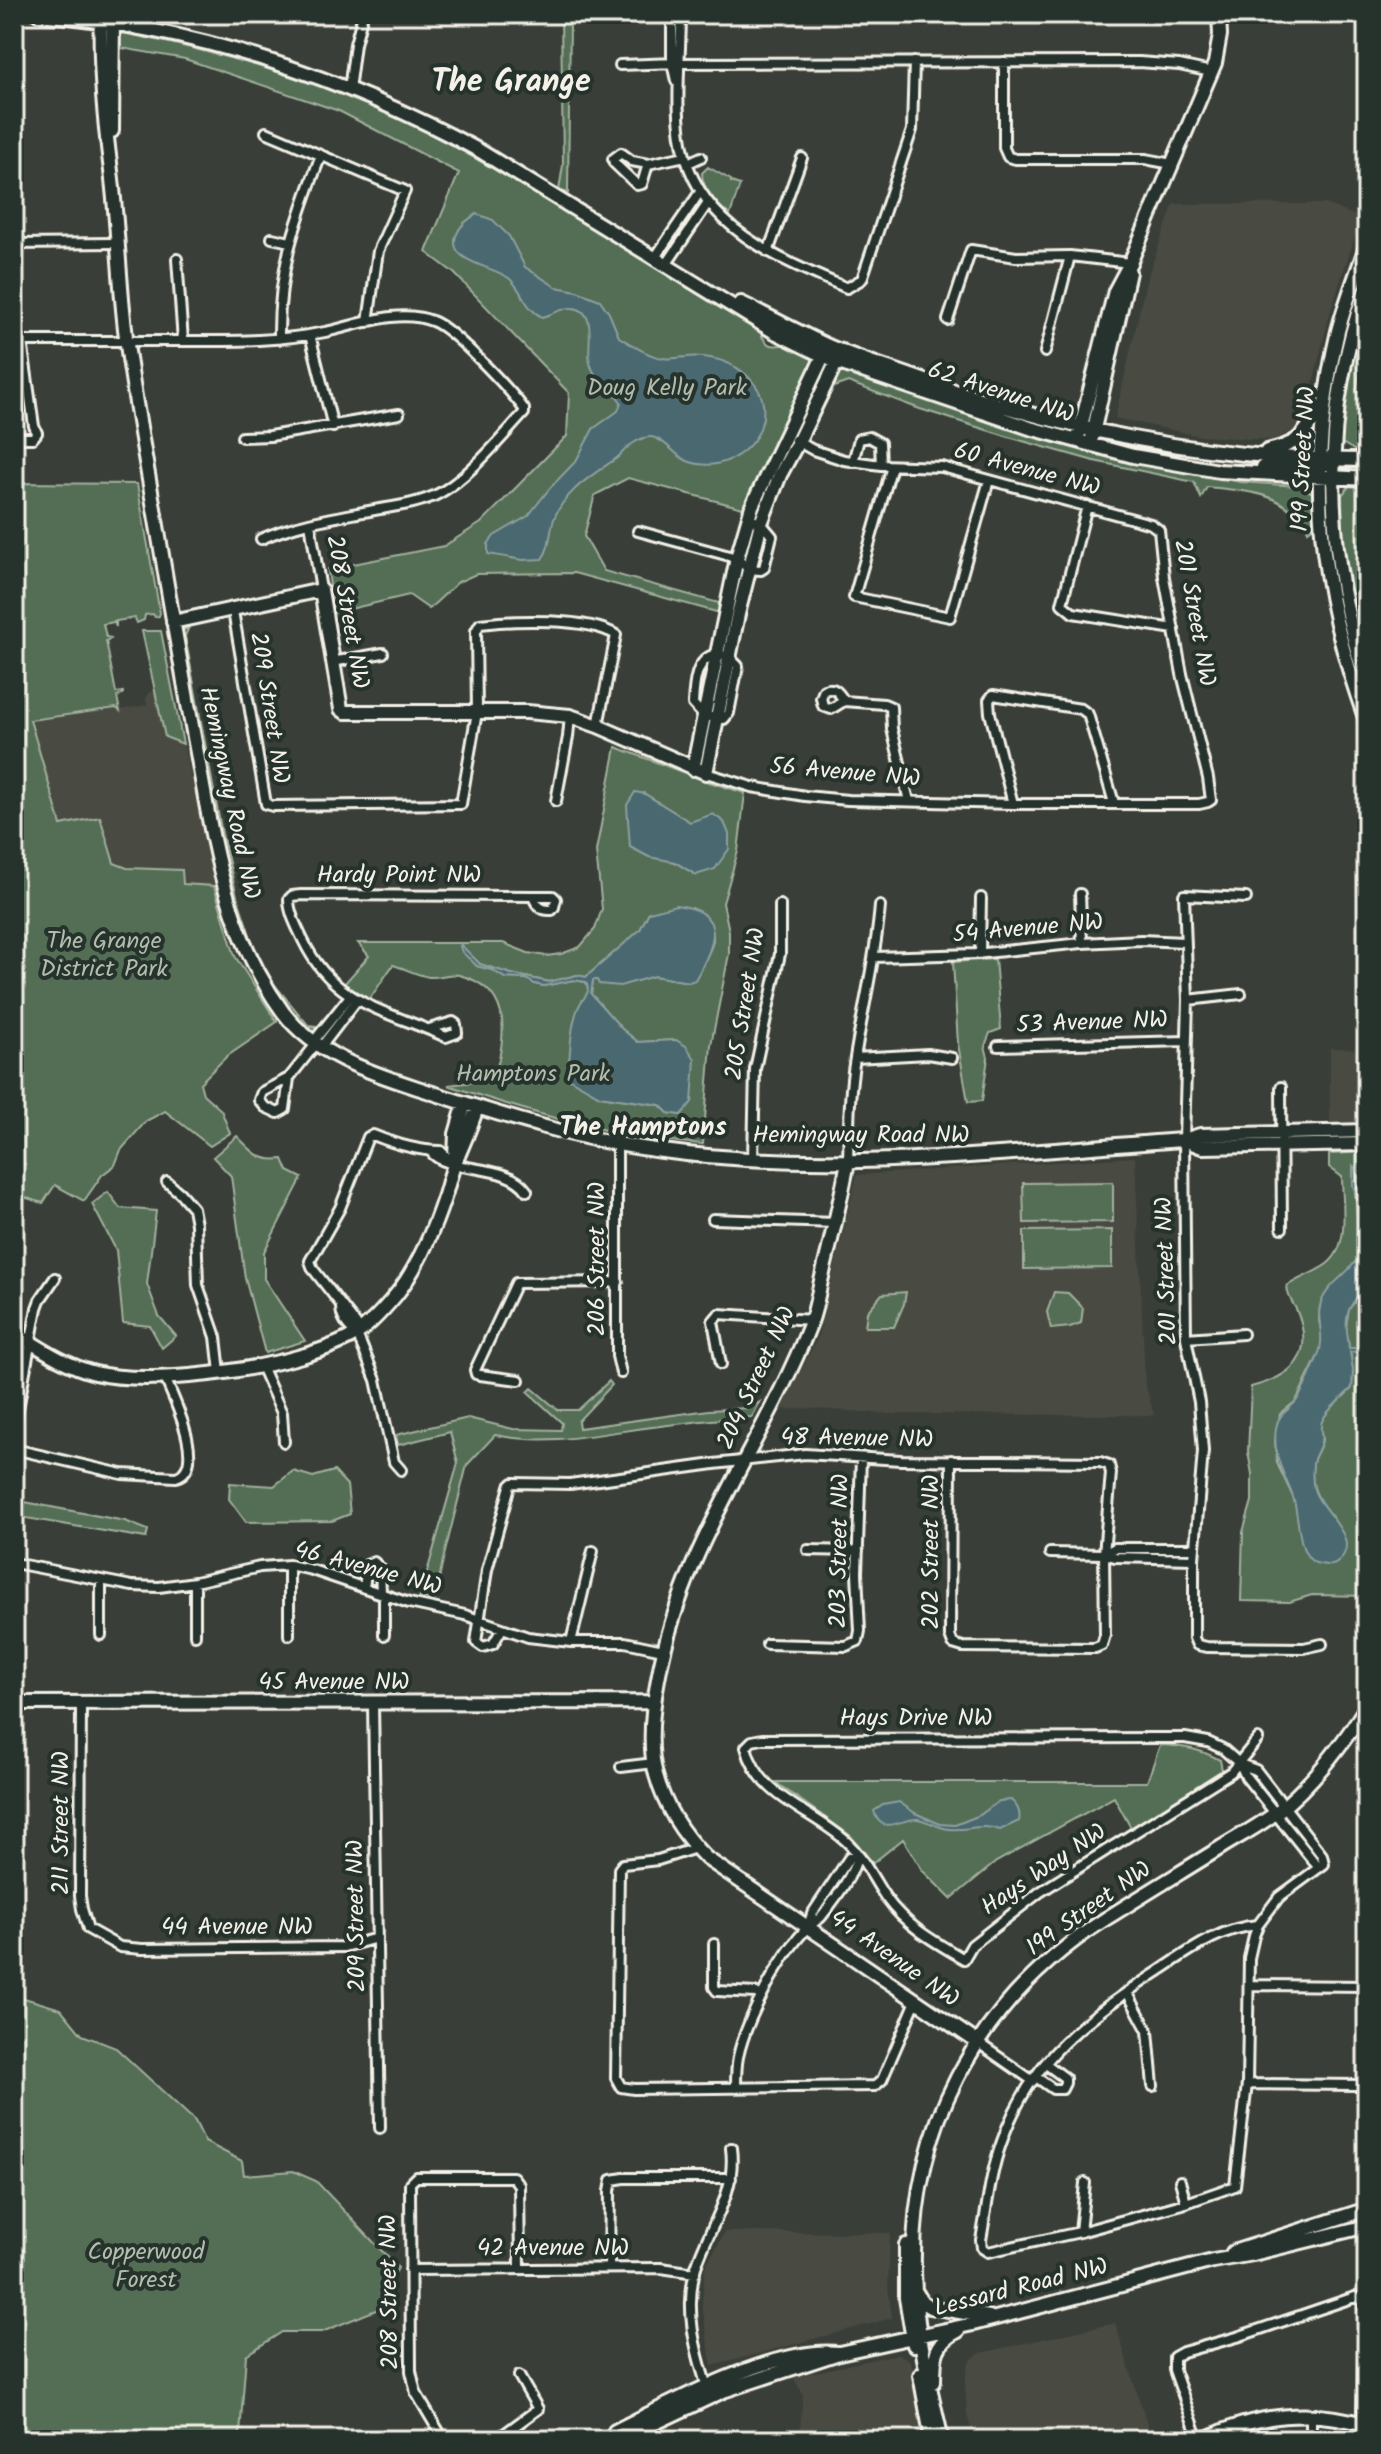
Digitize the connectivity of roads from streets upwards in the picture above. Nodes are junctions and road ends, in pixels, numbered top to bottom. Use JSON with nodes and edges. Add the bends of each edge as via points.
{"nodes":[{"id":1,"x":38,"y":14,"type":"edge"},
{"id":2,"x":363,"y":14,"type":"edge"},
{"id":3,"x":672,"y":14,"type":"edge"},
{"id":4,"x":681,"y":14,"type":"edge"},
{"id":5,"x":1219,"y":14,"type":"edge"},
{"id":6,"x":107,"y":17,"type":"edge"},
{"id":7,"x":914,"y":62,"type":"junction"},
{"id":8,"x":1004,"y":62,"type":"junction"},
{"id":9,"x":676,"y":63,"type":"junction"},
{"id":10,"x":620,"y":65,"type":"dead end"},
{"id":11,"x":1211,"y":72,"type":"junction"},
{"id":12,"x":349,"y":86,"type":"junction"},
{"id":13,"x":266,"y":132,"type":"dead end"},
{"id":14,"x":321,"y":155,"type":"junction"},
{"id":15,"x":701,"y":157,"type":"dead end"},
{"id":16,"x":802,"y":158,"type":"dead end"},
{"id":17,"x":686,"y":159,"type":"junction"},
{"id":18,"x":648,"y":164,"type":"junction"},
{"id":19,"x":1172,"y":164,"type":"junction"},
{"id":20,"x":700,"y":192,"type":"junction"},
{"id":21,"x":708,"y":203,"type":"junction"},
{"id":22,"x":272,"y":238,"type":"dead end"},
{"id":23,"x":290,"y":242,"type":"junction"},
{"id":24,"x":116,"y":243,"type":"junction"},
{"id":25,"x":14,"y":244,"type":"edge"},
{"id":26,"x":1367,"y":244,"type":"edge"},
{"id":27,"x":768,"y":252,"type":"junction"},
{"id":28,"x":1070,"y":256,"type":"junction"},
{"id":29,"x":177,"y":259,"type":"dead end"},
{"id":30,"x":654,"y":259,"type":"junction"},
{"id":31,"x":1130,"y":263,"type":"junction"},
{"id":32,"x":666,"y":265,"type":"junction"},
{"id":33,"x":1367,"y":286,"type":"edge"},
{"id":34,"x":948,"y":320,"type":"dead end"},
{"id":35,"x":368,"y":322,"type":"junction"},
{"id":36,"x":310,"y":335,"type":"junction"},
{"id":37,"x":279,"y":339,"type":"junction"},
{"id":38,"x":18,"y":341,"type":"edge"},
{"id":39,"x":127,"y":341,"type":"junction"},
{"id":40,"x":183,"y":341,"type":"junction"},
{"id":41,"x":826,"y":351,"type":"junction"},
{"id":42,"x":1045,"y":352,"type":"dead end"},
{"id":43,"x":839,"y":356,"type":"junction"},
{"id":44,"x":1325,"y":404,"type":"junction"},
{"id":45,"x":399,"y":414,"type":"dead end"},
{"id":46,"x":333,"y":427,"type":"junction"},
{"id":47,"x":1088,"y":435,"type":"junction"},
{"id":48,"x":242,"y":437,"type":"dead end"},
{"id":49,"x":14,"y":438,"type":"edge"},
{"id":50,"x":793,"y":439,"type":"junction"},
{"id":51,"x":1253,"y":455,"type":"junction"},
{"id":52,"x":1367,"y":460,"type":"edge"},
{"id":53,"x":853,"y":462,"type":"junction"},
{"id":54,"x":881,"y":465,"type":"junction"},
{"id":55,"x":892,"y":466,"type":"junction"},
{"id":56,"x":1326,"y":468,"type":"junction"},
{"id":57,"x":1367,"y":479,"type":"edge"},
{"id":58,"x":989,"y":480,"type":"junction"},
{"id":59,"x":1087,"y":506,"type":"junction"},
{"id":60,"x":755,"y":521,"type":"junction"},
{"id":61,"x":310,"y":523,"type":"junction"},
{"id":62,"x":1159,"y":530,"type":"joint"},
{"id":63,"x":638,"y":531,"type":"dead end"},
{"id":64,"x":261,"y":539,"type":"dead end"},
{"id":65,"x":737,"y":558,"type":"junction"},
{"id":66,"x":748,"y":569,"type":"junction"},
{"id":67,"x":321,"y":590,"type":"junction"},
{"id":68,"x":233,"y":611,"type":"junction"},
{"id":69,"x":173,"y":622,"type":"junction"},
{"id":70,"x":1174,"y":629,"type":"junction"},
{"id":71,"x":383,"y":653,"type":"dead end"},
{"id":72,"x":722,"y":655,"type":"junction"},
{"id":73,"x":332,"y":662,"type":"junction"},
{"id":74,"x":1367,"y":683,"type":"edge"},
{"id":75,"x":844,"y":701,"type":"dead end"},
{"id":76,"x":341,"y":709,"type":"joint"},
{"id":77,"x":477,"y":712,"type":"junction"},
{"id":78,"x":570,"y":716,"type":"junction"},
{"id":79,"x":710,"y":717,"type":"junction"},
{"id":80,"x":1367,"y":723,"type":"edge"},
{"id":81,"x":598,"y":726,"type":"junction"},
{"id":82,"x":700,"y":771,"type":"junction"},
{"id":83,"x":1212,"y":795,"type":"joint"},
{"id":84,"x":556,"y":801,"type":"dead end"},
{"id":85,"x":909,"y":801,"type":"junction"},
{"id":86,"x":1114,"y":803,"type":"junction"},
{"id":87,"x":1013,"y":804,"type":"junction"},
{"id":88,"x":1080,"y":894,"type":"dead end"},
{"id":89,"x":533,"y":896,"type":"dead end"},
{"id":90,"x":981,"y":898,"type":"dead end"},
{"id":91,"x":1246,"y":898,"type":"dead end"},
{"id":92,"x":780,"y":905,"type":"dead end"},
{"id":93,"x":880,"y":906,"type":"dead end"},
{"id":94,"x":1184,"y":942,"type":"junction"},
{"id":95,"x":1082,"y":943,"type":"junction"},
{"id":96,"x":980,"y":954,"type":"junction"},
{"id":97,"x":875,"y":957,"type":"junction"},
{"id":98,"x":1241,"y":994,"type":"dead end"},
{"id":99,"x":354,"y":998,"type":"junction"},
{"id":100,"x":1188,"y":1000,"type":"junction"},
{"id":101,"x":429,"y":1029,"type":"dead end"},
{"id":102,"x":1187,"y":1041,"type":"junction"},
{"id":103,"x":317,"y":1044,"type":"junction"},
{"id":104,"x":998,"y":1046,"type":"dead end"},
{"id":105,"x":855,"y":1058,"type":"junction"},
{"id":106,"x":952,"y":1058,"type":"dead end"},
{"id":107,"x":289,"y":1078,"type":"junction"},
{"id":108,"x":1281,"y":1087,"type":"dead end"},
{"id":109,"x":471,"y":1105,"type":"junction"},
{"id":110,"x":1367,"y":1131,"type":"edge"},
{"id":111,"x":1282,"y":1132,"type":"junction"},
{"id":112,"x":1184,"y":1140,"type":"junction"},
{"id":113,"x":617,"y":1144,"type":"junction"},
{"id":114,"x":1367,"y":1144,"type":"edge"},
{"id":115,"x":1281,"y":1146,"type":"junction"},
{"id":116,"x":753,"y":1159,"type":"junction"},
{"id":117,"x":848,"y":1162,"type":"junction"},
{"id":118,"x":454,"y":1164,"type":"junction"},
{"id":119,"x":167,"y":1182,"type":"dead end"},
{"id":120,"x":527,"y":1191,"type":"dead end"},
{"id":121,"x":713,"y":1219,"type":"dead end"},
{"id":122,"x":836,"y":1223,"type":"junction"},
{"id":123,"x":1282,"y":1228,"type":"dead end"},
{"id":124,"x":55,"y":1278,"type":"dead end"},
{"id":125,"x":618,"y":1282,"type":"junction"},
{"id":126,"x":812,"y":1320,"type":"junction"},
{"id":127,"x":14,"y":1332,"type":"edge"},
{"id":128,"x":357,"y":1334,"type":"junction"},
{"id":129,"x":1243,"y":1334,"type":"dead end"},
{"id":130,"x":1186,"y":1338,"type":"junction"},
{"id":131,"x":30,"y":1342,"type":"junction"},
{"id":132,"x":721,"y":1364,"type":"dead end"},
{"id":133,"x":261,"y":1366,"type":"junction"},
{"id":134,"x":220,"y":1372,"type":"junction"},
{"id":135,"x":621,"y":1373,"type":"dead end"},
{"id":136,"x":165,"y":1378,"type":"junction"},
{"id":137,"x":519,"y":1380,"type":"dead end"},
{"id":138,"x":14,"y":1430,"type":"edge"},
{"id":139,"x":284,"y":1442,"type":"dead end"},
{"id":140,"x":14,"y":1449,"type":"edge"},
{"id":141,"x":861,"y":1458,"type":"junction"},
{"id":142,"x":951,"y":1460,"type":"junction"},
{"id":143,"x":742,"y":1462,"type":"junction"},
{"id":144,"x":401,"y":1470,"type":"dead end"},
{"id":145,"x":1195,"y":1548,"type":"junction"},
{"id":146,"x":808,"y":1550,"type":"dead end"},
{"id":147,"x":593,"y":1551,"type":"dead end"},
{"id":148,"x":858,"y":1551,"type":"junction"},
{"id":149,"x":1050,"y":1553,"type":"dead end"},
{"id":150,"x":1104,"y":1554,"type":"junction"},
{"id":151,"x":1194,"y":1559,"type":"junction"},
{"id":152,"x":14,"y":1563,"type":"edge"},
{"id":153,"x":289,"y":1565,"type":"junction"},
{"id":154,"x":101,"y":1580,"type":"junction"},
{"id":155,"x":195,"y":1582,"type":"junction"},
{"id":156,"x":364,"y":1588,"type":"junction"},
{"id":157,"x":383,"y":1594,"type":"junction"},
{"id":158,"x":479,"y":1620,"type":"junction"},
{"id":159,"x":502,"y":1629,"type":"junction"},
{"id":160,"x":101,"y":1635,"type":"dead end"},
{"id":161,"x":195,"y":1635,"type":"dead end"},
{"id":162,"x":289,"y":1635,"type":"dead end"},
{"id":163,"x":384,"y":1635,"type":"dead end"},
{"id":164,"x":571,"y":1642,"type":"junction"},
{"id":165,"x":767,"y":1644,"type":"dead end"},
{"id":166,"x":1322,"y":1644,"type":"dead end"},
{"id":167,"x":663,"y":1650,"type":"junction"},
{"id":168,"x":653,"y":1702,"type":"junction"},
{"id":169,"x":14,"y":1703,"type":"edge"},
{"id":170,"x":81,"y":1703,"type":"junction"},
{"id":171,"x":373,"y":1704,"type":"junction"},
{"id":172,"x":1367,"y":1706,"type":"edge"},
{"id":173,"x":1258,"y":1739,"type":"dead end"},
{"id":174,"x":654,"y":1763,"type":"junction"},
{"id":175,"x":1240,"y":1764,"type":"junction"},
{"id":176,"x":621,"y":1767,"type":"dead end"},
{"id":177,"x":1280,"y":1809,"type":"junction"},
{"id":178,"x":696,"y":1848,"type":"junction"},
{"id":179,"x":858,"y":1854,"type":"junction"},
{"id":180,"x":729,"y":1875,"type":"joint"},
{"id":181,"x":1258,"y":1925,"type":"junction"},
{"id":182,"x":808,"y":1926,"type":"junction"},
{"id":183,"x":98,"y":1936,"type":"joint"},
{"id":184,"x":377,"y":1938,"type":"junction"},
{"id":185,"x":714,"y":1944,"type":"dead end"},
{"id":186,"x":1249,"y":1985,"type":"junction"},
{"id":187,"x":1367,"y":1986,"type":"edge"},
{"id":188,"x":1127,"y":1992,"type":"junction"},
{"id":189,"x":761,"y":1996,"type":"junction"},
{"id":190,"x":916,"y":2001,"type":"junction"},
{"id":191,"x":977,"y":2042,"type":"junction"},
{"id":192,"x":1046,"y":2064,"type":"junction"},
{"id":193,"x":1034,"y":2079,"type":"junction"},
{"id":194,"x":1247,"y":2084,"type":"junction"},
{"id":195,"x":1359,"y":2085,"type":"dead end"},
{"id":196,"x":1153,"y":2086,"type":"dead end"},
{"id":197,"x":736,"y":2088,"type":"junction"},
{"id":198,"x":380,"y":2128,"type":"dead end"},
{"id":199,"x":731,"y":2148,"type":"dead end"},
{"id":200,"x":731,"y":2178,"type":"junction"},
{"id":201,"x":1180,"y":2181,"type":"dead end"},
{"id":202,"x":1085,"y":2183,"type":"dead end"},
{"id":203,"x":1186,"y":2203,"type":"junction"},
{"id":204,"x":915,"y":2207,"type":"junction"},
{"id":205,"x":1367,"y":2209,"type":"edge"},
{"id":206,"x":1367,"y":2226,"type":"edge"},
{"id":207,"x":1080,"y":2232,"type":"junction"},
{"id":208,"x":1213,"y":2261,"type":"junction"},
{"id":209,"x":609,"y":2267,"type":"junction"},
{"id":210,"x":520,"y":2268,"type":"junction"},
{"id":211,"x":410,"y":2270,"type":"junction"},
{"id":212,"x":695,"y":2273,"type":"junction"},
{"id":213,"x":915,"y":2290,"type":"junction"},
{"id":214,"x":996,"y":2318,"type":"junction"},
{"id":215,"x":973,"y":2324,"type":"junction"},
{"id":216,"x":916,"y":2336,"type":"junction"},
{"id":217,"x":519,"y":2376,"type":"dead end"},
{"id":218,"x":708,"y":2391,"type":"junction"},
{"id":219,"x":935,"y":2409,"type":"junction"},
{"id":220,"x":1311,"y":2415,"type":"junction"},
{"id":221,"x":1365,"y":2424,"type":"edge"},
{"id":222,"x":1311,"y":2432,"type":"dead end"},
{"id":223,"x":444,"y":2440,"type":"edge"},
{"id":224,"x":496,"y":2440,"type":"edge"},
{"id":225,"x":612,"y":2440,"type":"edge"},
{"id":226,"x":932,"y":2440,"type":"edge"},
{"id":227,"x":942,"y":2440,"type":"edge"},
{"id":228,"x":1202,"y":2440,"type":"edge"}],
"edges":[{"from":1,"to":6,"type":"street","name":"62 Avenue NW"},
{"from":2,"to":12,"type":"street"},
{"from":3,"to":9,"type":"street"},
{"from":4,"to":9,"type":"street"},
{"from":5,"to":11,"type":"street"},
{"from":6,"to":12,"type":"street","name":"62 Avenue NW"},
{"from":6,"to":24,"type":"street","name":"Hemingway Road NW","via":[[100,82]]},
{"from":7,"to":8,"type":"street"},
{"from":7,"to":9,"type":"street"},
{"from":7,"to":27,"type":"street","via":[[912,130],[862,279],[847,288]]},
{"from":8,"to":11,"type":"street","via":[[1148,62]]},
{"from":8,"to":19,"type":"street","via":[[1008,157],[1150,159]]},
{"from":9,"to":10,"type":"street"},
{"from":9,"to":17,"type":"street"},
{"from":11,"to":19,"type":"street"},
{"from":12,"to":30,"type":"street","name":"62 Avenue NW","via":[[411,109]]},
{"from":13,"to":14,"type":"street"},
{"from":14,"to":23,"type":"street"},
{"from":14,"to":35,"type":"street","via":[[405,191],[378,251]]},
{"from":15,"to":17,"type":"street"},
{"from":16,"to":27,"type":"street"},
{"from":17,"to":18,"type":"street"},
{"from":17,"to":20,"type":"street"},
{"from":18,"to":18,"type":"street","via":[[621,153],[613,159],[637,185],[645,179]]},
{"from":19,"to":31,"type":"street"},
{"from":20,"to":21,"type":"street"},
{"from":20,"to":30,"type":"street"},
{"from":21,"to":27,"type":"street"},
{"from":21,"to":32,"type":"street"},
{"from":22,"to":23,"type":"street"},
{"from":23,"to":37,"type":"street","via":[[280,289]]},
{"from":24,"to":25,"type":"street"},
{"from":24,"to":39,"type":"street","name":"Hemingway Road NW"},
{"from":26,"to":44,"type":"street","name":"199 Street NW","via":[[1339,330]]},
{"from":28,"to":31,"type":"street"},
{"from":28,"to":34,"type":"street","via":[[1016,257],[971,250]]},
{"from":28,"to":42,"type":"street"},
{"from":29,"to":40,"type":"street"},
{"from":30,"to":32,"type":"street","name":"62 Avenue NW"},
{"from":31,"to":47,"type":"street"},
{"from":32,"to":41,"type":"street","name":"62 Avenue NW"},
{"from":33,"to":56,"type":"street","name":"199 Street NW","via":[[1352,334]]},
{"from":35,"to":36,"type":"street"},
{"from":35,"to":61,"type":"street","via":[[410,316],[442,325],[524,413],[483,456],[433,496]]},
{"from":36,"to":37,"type":"street"},
{"from":36,"to":46,"type":"street"},
{"from":37,"to":40,"type":"street"},
{"from":38,"to":39,"type":"street"},
{"from":38,"to":49,"type":"street","via":[[37,433],[33,438]]},
{"from":39,"to":40,"type":"street"},
{"from":39,"to":69,"type":"street","name":"Hemingway Road NW"},
{"from":41,"to":43,"type":"street","name":"62 Avenue NW"},
{"from":41,"to":50,"type":"street"},
{"from":43,"to":47,"type":"street","name":"62 Avenue NW"},
{"from":43,"to":47,"type":"street","name":"62 Avenue NW","via":[[1030,428],[1077,441]]},
{"from":43,"to":50,"type":"street"},
{"from":44,"to":51,"type":"street","via":[[1295,442]]},
{"from":44,"to":56,"type":"street","name":"199 Street NW"},
{"from":45,"to":46,"type":"street"},
{"from":46,"to":48,"type":"street"},
{"from":47,"to":51,"type":"street","name":"62 Avenue NW"},
{"from":47,"to":56,"type":"street","name":"62 Avenue NW","via":[[1133,456],[1219,471]]},
{"from":50,"to":53,"type":"street","name":"60 Avenue NW"},
{"from":50,"to":60,"type":"street"},
{"from":51,"to":56,"type":"street","name":"62 Avenue NW"},
{"from":52,"to":56,"type":"street","name":"62 Avenue NW"},
{"from":53,"to":54,"type":"street","name":"60 Avenue NW"},
{"from":53,"to":54,"type":"street","via":[[859,439],[869,437],[880,443]]},
{"from":54,"to":55,"type":"street","name":"60 Avenue NW"},
{"from":55,"to":58,"type":"street","name":"60 Avenue NW","via":[[942,467]]},
{"from":55,"to":58,"type":"street","via":[[854,597],[950,617]]},
{"from":56,"to":57,"type":"street","name":"62 Avenue NW"},
{"from":56,"to":74,"type":"street","name":"199 Street NW","via":[[1349,623]]},
{"from":56,"to":80,"type":"street","name":"199 Street NW","via":[[1320,525],[1329,593],[1344,659]]},
{"from":58,"to":59,"type":"street","name":"60 Avenue NW"},
{"from":59,"to":62,"type":"street","name":"60 Avenue NW"},
{"from":59,"to":70,"type":"street","via":[[1062,604],[1073,613]]},
{"from":60,"to":65,"type":"street"},
{"from":60,"to":66,"type":"street"},
{"from":61,"to":64,"type":"street"},
{"from":61,"to":67,"type":"street","name":"208 Street NW"},
{"from":62,"to":70,"type":"street","name":"201 Street NW"},
{"from":63,"to":65,"type":"street"},
{"from":65,"to":66,"type":"street"},
{"from":65,"to":72,"type":"street"},
{"from":66,"to":72,"type":"street"},
{"from":67,"to":68,"type":"street"},
{"from":67,"to":73,"type":"street","name":"208 Street NW"},
{"from":68,"to":69,"type":"street"},
{"from":68,"to":77,"type":"street","name":"209 Street NW","via":[[266,804],[461,804]]},
{"from":69,"to":103,"type":"street","name":"Hemingway Road NW","via":[[229,906],[250,957],[282,1010]]},
{"from":70,"to":83,"type":"street","name":"201 Street NW"},
{"from":71,"to":73,"type":"street"},
{"from":72,"to":79,"type":"street"},
{"from":72,"to":79,"type":"street","via":[[700,662],[694,692],[693,704]]},
{"from":73,"to":76,"type":"street","name":"208 Street NW"},
{"from":75,"to":85,"type":"street","via":[[891,707]]},
{"from":76,"to":77,"type":"street","name":"56 Avenue NW"},
{"from":77,"to":78,"type":"street","name":"56 Avenue NW"},
{"from":77,"to":81,"type":"street","via":[[480,624],[556,622],[616,635]]},
{"from":78,"to":81,"type":"street","name":"56 Avenue NW"},
{"from":78,"to":84,"type":"street"},
{"from":79,"to":82,"type":"street"},
{"from":81,"to":82,"type":"street","name":"56 Avenue NW"},
{"from":82,"to":85,"type":"street","name":"56 Avenue NW","via":[[805,796]]},
{"from":83,"to":86,"type":"street","name":"56 Avenue NW","via":[[1199,804]]},
{"from":85,"to":87,"type":"street","name":"56 Avenue NW"},
{"from":86,"to":87,"type":"street","name":"56 Avenue NW"},
{"from":86,"to":87,"type":"street","via":[[1088,714],[993,695],[990,713]]},
{"from":88,"to":95,"type":"street"},
{"from":89,"to":99,"type":"street","name":"Hardy Point NW","via":[[292,896],[289,903],[309,951],[322,971]]},
{"from":90,"to":96,"type":"street"},
{"from":91,"to":94,"type":"street","name":"201 Street NW","via":[[1184,895]]},
{"from":92,"to":116,"type":"street","name":"205 Street NW","via":[[780,954],[755,1069]]},
{"from":93,"to":97,"type":"street","name":"204 Street NW"},
{"from":94,"to":95,"type":"street","name":"54 Avenue NW"},
{"from":94,"to":100,"type":"street","name":"201 Street NW"},
{"from":95,"to":96,"type":"street","name":"54 Avenue NW"},
{"from":96,"to":97,"type":"street","name":"54 Avenue NW"},
{"from":97,"to":105,"type":"street","name":"204 Street NW"},
{"from":98,"to":100,"type":"street"},
{"from":99,"to":101,"type":"street"},
{"from":99,"to":103,"type":"street"},
{"from":100,"to":102,"type":"street","name":"201 Street NW"},
{"from":102,"to":104,"type":"street","name":"53 Avenue NW"},
{"from":102,"to":112,"type":"street","name":"201 Street NW"},
{"from":103,"to":107,"type":"street"},
{"from":103,"to":109,"type":"street","name":"Hemingway Road NW","via":[[371,1071]]},
{"from":105,"to":106,"type":"street"},
{"from":105,"to":117,"type":"street","name":"204 Street NW"},
{"from":107,"to":107,"type":"street","via":[[262,1092],[259,1100],[265,1107],[278,1113],[285,1109]]},
{"from":108,"to":111,"type":"street"},
{"from":109,"to":113,"type":"street","name":"Hemingway Road NW"},
{"from":109,"to":118,"type":"street","via":[[456,1134]]},
{"from":110,"to":111,"type":"street","name":"Hemingway Road NW"},
{"from":111,"to":112,"type":"street","name":"Hemingway Road NW"},
{"from":111,"to":115,"type":"street"},
{"from":112,"to":115,"type":"street","name":"Hemingway Road NW","via":[[1202,1147]]},
{"from":112,"to":117,"type":"street","name":"Hemingway Road NW"},
{"from":112,"to":130,"type":"street","name":"201 Street NW"},
{"from":113,"to":116,"type":"street","name":"Hemingway Road NW"},
{"from":113,"to":125,"type":"street","name":"206 Street NW"},
{"from":114,"to":115,"type":"street","name":"Hemingway Road NW"},
{"from":115,"to":123,"type":"street"},
{"from":116,"to":117,"type":"street","name":"Hemingway Road NW"},
{"from":117,"to":122,"type":"street","name":"204 Street NW"},
{"from":118,"to":120,"type":"street","via":[[502,1174]]},
{"from":118,"to":128,"type":"street","via":[[412,1270],[397,1294]]},
{"from":118,"to":128,"type":"street","via":[[373,1135],[365,1141],[340,1208],[310,1261],[356,1324]]},
{"from":119,"to":134,"type":"street","via":[[193,1208],[198,1285],[216,1337]]},
{"from":121,"to":122,"type":"street"},
{"from":122,"to":126,"type":"street","name":"204 Street NW"},
{"from":124,"to":131,"type":"street","via":[[40,1300]]},
{"from":125,"to":135,"type":"street","name":"206 Street NW"},
{"from":125,"to":137,"type":"street","via":[[516,1283],[475,1370]]},
{"from":126,"to":132,"type":"street","via":[[719,1314],[713,1321]]},
{"from":126,"to":143,"type":"street","name":"204 Street NW"},
{"from":127,"to":131,"type":"street"},
{"from":128,"to":133,"type":"street"},
{"from":128,"to":144,"type":"street","via":[[376,1380],[394,1462]]},
{"from":129,"to":130,"type":"street"},
{"from":130,"to":145,"type":"street","name":"201 Street NW","via":[[1203,1434]]},
{"from":131,"to":136,"type":"street","via":[[93,1373]]},
{"from":131,"to":138,"type":"street"},
{"from":133,"to":134,"type":"street"},
{"from":133,"to":139,"type":"street","via":[[282,1413]]},
{"from":134,"to":136,"type":"street"},
{"from":136,"to":140,"type":"street","via":[[186,1430],[183,1475],[122,1474]]},
{"from":141,"to":142,"type":"street","name":"48 Avenue NW"},
{"from":141,"to":143,"type":"street","name":"48 Avenue NW","via":[[805,1454]]},
{"from":141,"to":148,"type":"street","name":"203 Street NW"},
{"from":142,"to":150,"type":"street","name":"48 Avenue NW","via":[[1109,1465]]},
{"from":142,"to":150,"type":"street","name":"202 Street NW","via":[[953,1644],[1102,1645]]},
{"from":143,"to":158,"type":"street","name":"48 Avenue NW","via":[[570,1484],[513,1483],[487,1570]]},
{"from":143,"to":167,"type":"street","name":"204 Street NW","via":[[700,1546]]},
{"from":145,"to":150,"type":"street","via":[[1115,1548]]},
{"from":145,"to":151,"type":"street","name":"201 Street NW"},
{"from":146,"to":148,"type":"street"},
{"from":147,"to":164,"type":"street"},
{"from":148,"to":165,"type":"street","name":"203 Street NW","via":[[860,1631],[855,1644]]},
{"from":149,"to":150,"type":"street"},
{"from":150,"to":151,"type":"street"},
{"from":151,"to":166,"type":"street","name":"201 Street NW","via":[[1197,1645]]},
{"from":152,"to":154,"type":"street","name":"46 Avenue NW"},
{"from":153,"to":155,"type":"street","name":"46 Avenue NW"},
{"from":153,"to":156,"type":"street","name":"46 Avenue NW"},
{"from":153,"to":162,"type":"street"},
{"from":154,"to":155,"type":"street","name":"46 Avenue NW","via":[[146,1587]]},
{"from":154,"to":160,"type":"street"},
{"from":155,"to":161,"type":"street"},
{"from":156,"to":157,"type":"street","name":"46 Avenue NW"},
{"from":156,"to":157,"type":"street","via":[[367,1565],[374,1562],[380,1568]]},
{"from":157,"to":158,"type":"street","name":"46 Avenue NW"},
{"from":157,"to":163,"type":"street"},
{"from":158,"to":159,"type":"street","name":"46 Avenue NW"},
{"from":158,"to":159,"type":"street","via":[[476,1639],[483,1647],[493,1644]]},
{"from":159,"to":164,"type":"street","name":"46 Avenue NW"},
{"from":164,"to":167,"type":"street","name":"46 Avenue NW","via":[[625,1642]]},
{"from":167,"to":168,"type":"street","name":"204 Street NW"},
{"from":168,"to":171,"type":"street","name":"45 Avenue NW"},
{"from":168,"to":174,"type":"street","name":"204 Street NW"},
{"from":169,"to":170,"type":"street","name":"45 Avenue NW"},
{"from":170,"to":171,"type":"street","name":"45 Avenue NW"},
{"from":170,"to":183,"type":"street","name":"211 Street NW","via":[[80,1896],[88,1929]]},
{"from":171,"to":184,"type":"street","name":"209 Street NW"},
{"from":172,"to":177,"type":"street","name":"199 Street NW","via":[[1331,1758]]},
{"from":173,"to":175,"type":"street"},
{"from":174,"to":176,"type":"street"},
{"from":174,"to":178,"type":"street","name":"204 Street NW","via":[[671,1814]]},
{"from":175,"to":177,"type":"street","name":"Hays Drive NW","via":[[1256,1770]]},
{"from":175,"to":179,"type":"street","name":"Hays Way NW","via":[[1040,1892],[972,1945],[964,1959],[926,1937],[898,1912]]},
{"from":175,"to":179,"type":"street","name":"Hays Drive NW","via":[[1216,1745],[1185,1738],[752,1741],[746,1747],[767,1787]]},
{"from":177,"to":181,"type":"street","name":"Hays Drive NW","via":[[1318,1848],[1322,1866],[1279,1897]]},
{"from":177,"to":191,"type":"street","name":"199 Street NW","via":[[1056,1954]]},
{"from":178,"to":180,"type":"street","name":"204 Street NW"},
{"from":178,"to":197,"type":"street","via":[[619,1869],[616,2078],[626,2089]]},
{"from":179,"to":182,"type":"street","via":[[849,1858]]},
{"from":180,"to":182,"type":"street","name":"44 Avenue NW"},
{"from":181,"to":186,"type":"street","via":[[1249,1958]]},
{"from":181,"to":188,"type":"street","via":[[1211,1937]]},
{"from":182,"to":189,"type":"street"},
{"from":182,"to":190,"type":"street","name":"44 Avenue NW"},
{"from":183,"to":184,"type":"street","name":"44 Avenue NW","via":[[131,1949],[207,1950],[344,1947]]},
{"from":184,"to":198,"type":"street","name":"209 Street NW"},
{"from":185,"to":189,"type":"street","via":[[717,1991]]},
{"from":186,"to":187,"type":"street"},
{"from":186,"to":194,"type":"street"},
{"from":188,"to":192,"type":"street","via":[[1081,2025]]},
{"from":188,"to":196,"type":"street","via":[[1148,2031]]},
{"from":189,"to":197,"type":"street","via":[[737,2060]]},
{"from":190,"to":191,"type":"street","name":"44 Avenue NW"},
{"from":190,"to":197,"type":"street","via":[[875,2086]]},
{"from":191,"to":193,"type":"street","name":"44 Avenue NW"},
{"from":191,"to":204,"type":"street","name":"199 Street NW","via":[[935,2126]]},
{"from":192,"to":193,"type":"street"},
{"from":192,"to":193,"type":"street","via":[[1065,2078],[1064,2086],[1057,2090]]},
{"from":193,"to":207,"type":"street","via":[[1001,2144],[982,2248],[992,2252]]},
{"from":194,"to":195,"type":"street"},
{"from":194,"to":203,"type":"street","via":[[1235,2186]]},
{"from":199,"to":200,"type":"street"},
{"from":200,"to":209,"type":"street","via":[[612,2180]]},
{"from":200,"to":212,"type":"street"},
{"from":201,"to":203,"type":"street"},
{"from":202,"to":207,"type":"street"},
{"from":203,"to":207,"type":"street"},
{"from":204,"to":213,"type":"street","name":"199 Street NW"},
{"from":204,"to":216,"type":"street","name":"199 Street NW","via":[[906,2236],[906,2298]]},
{"from":205,"to":208,"type":"street","name":"Lessard Road NW"},
{"from":206,"to":208,"type":"street","name":"Lessard Road NW"},
{"from":208,"to":214,"type":"street","name":"Lessard Road NW"},
{"from":209,"to":210,"type":"street","name":"42 Avenue NW"},
{"from":209,"to":212,"type":"street","name":"42 Avenue NW"},
{"from":210,"to":211,"type":"street","name":"42 Avenue NW"},
{"from":210,"to":211,"type":"street","name":"208 Street NW","via":[[519,2185],[513,2177],[416,2177],[410,2183]]},
{"from":211,"to":223,"type":"street","name":"208 Street NW","via":[[411,2371],[416,2393]]},
{"from":212,"to":218,"type":"street","via":[[692,2325]]},
{"from":213,"to":214,"type":"street","via":[[930,2307]]},
{"from":213,"to":216,"type":"street","name":"199 Street NW"},
{"from":214,"to":215,"type":"street","name":"Lessard Road NW"},
{"from":215,"to":216,"type":"street","name":"Lessard Road NW"},
{"from":215,"to":219,"type":"street","via":[[939,2345]]},
{"from":216,"to":218,"type":"street","name":"Lessard Road NW"},
{"from":216,"to":219,"type":"street","name":"199 Street NW"},
{"from":216,"to":226,"type":"street","name":"199 Street NW"},
{"from":217,"to":224,"type":"street","via":[[538,2409]]},
{"from":218,"to":225,"type":"street","name":"Lessard Road NW"},
{"from":219,"to":227,"type":"street","name":"199 Street NW"},
{"from":220,"to":221,"type":"street"},
{"from":220,"to":222,"type":"street"},
{"from":220,"to":228,"type":"street","via":[[1245,2422]]},
{"from":221,"to":228,"type":"street","via":[[1365,2311],[1355,2297],[1174,2357],[1174,2370]]}]}
